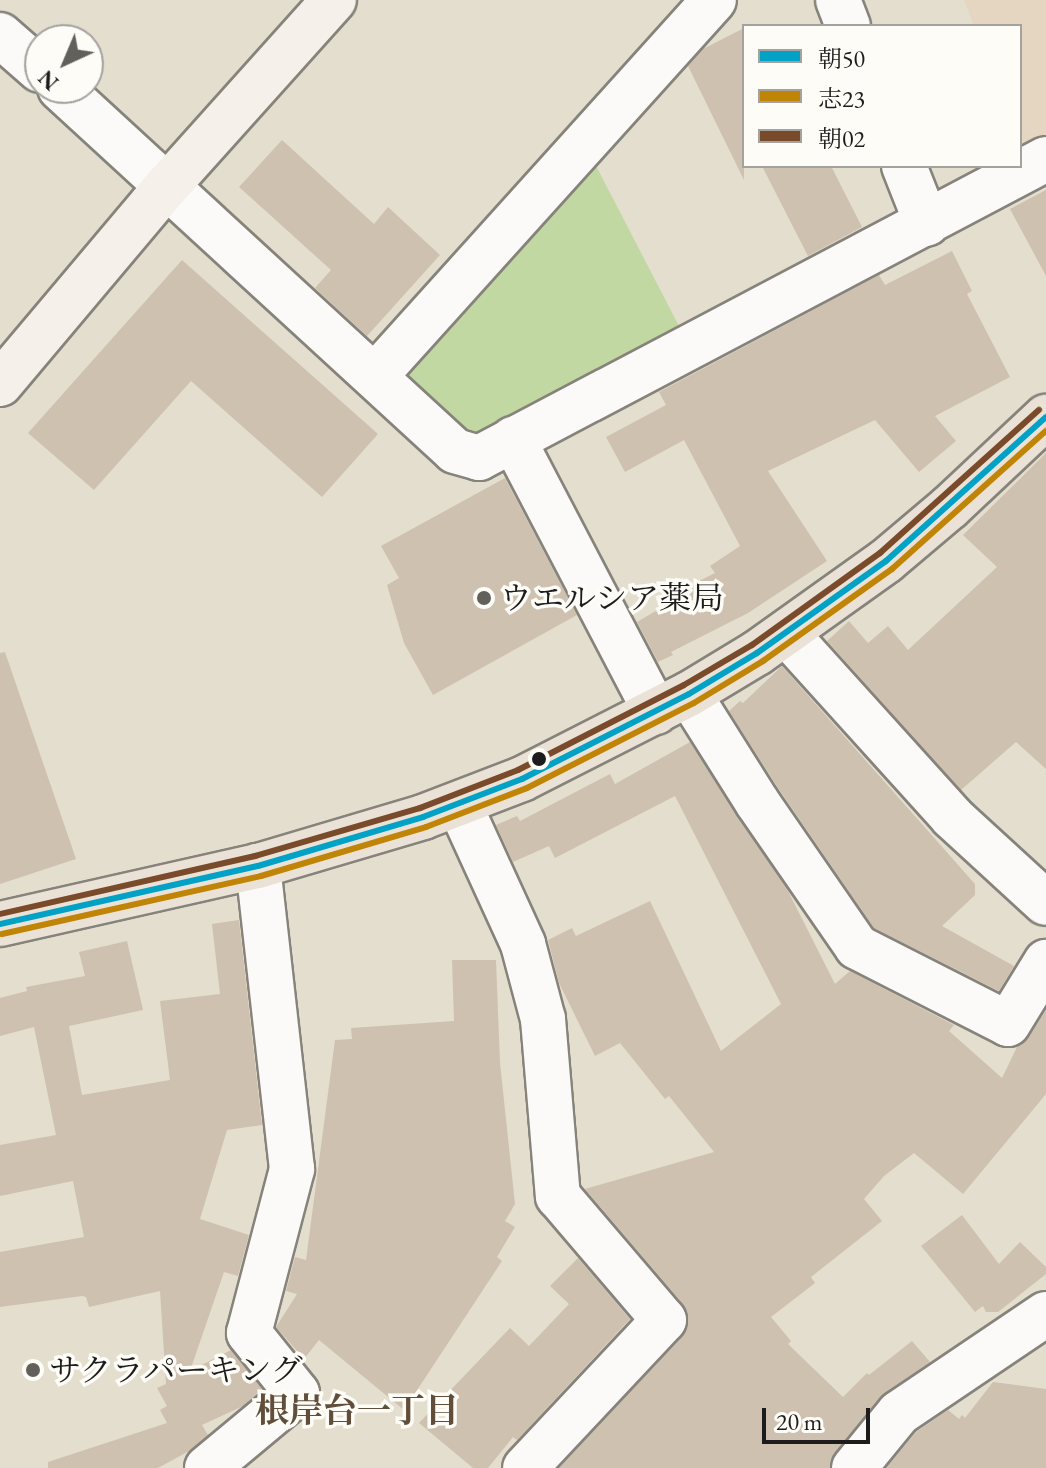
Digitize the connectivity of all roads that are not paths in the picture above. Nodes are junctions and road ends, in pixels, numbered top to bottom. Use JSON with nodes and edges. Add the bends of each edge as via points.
{"nodes":[{"id":1,"x":334,"y":0,"type":"edge"},
{"id":2,"x":714,"y":0,"type":"edge"},
{"id":3,"x":838,"y":0,"type":"edge"},
{"id":4,"x":847,"y":24,"type":"edge"},
{"id":5,"x":0,"y":35,"type":"edge"},
{"id":6,"x":24,"y":56,"type":"edge"},
{"id":7,"x":77,"y":104,"type":"edge"},
{"id":8,"x":1046,"y":159,"type":"edge"},
{"id":9,"x":905,"y":168,"type":"edge"},
{"id":10,"x":167,"y":186,"type":"junction"},
{"id":11,"x":927,"y":224,"type":"junction"},
{"id":12,"x":375,"y":376,"type":"junction"},
{"id":13,"x":0,"y":384,"type":"edge"},
{"id":14,"x":1046,"y":417,"type":"edge"},
{"id":15,"x":513,"y":439,"type":"junction"},
{"id":16,"x":786,"y":633,"type":"junction"},
{"id":17,"x":672,"y":703,"type":"junction"},
{"id":18,"x":459,"y":804,"type":"junction"},
{"id":19,"x":258,"y":866,"type":"junction"},
{"id":20,"x":1046,"y":903,"type":"edge"},
{"id":21,"x":0,"y":924,"type":"edge"},
{"id":22,"x":1046,"y":962,"type":"edge"},
{"id":23,"x":1046,"y":1314,"type":"edge"},
{"id":24,"x":207,"y":1468,"type":"edge"},
{"id":25,"x":525,"y":1468,"type":"edge"},
{"id":26,"x":854,"y":1468,"type":"edge"}],
"edges":[{"from":1,"to":10,"type":"street"},
{"from":2,"to":12,"type":"street"},
{"from":3,"to":4,"type":"street"},
{"from":5,"to":6,"type":"street"},
{"from":7,"to":10,"type":"street"},
{"from":8,"to":11,"type":"street"},
{"from":9,"to":11,"type":"street"},
{"from":10,"to":12,"type":"street"},
{"from":10,"to":13,"type":"street"},
{"from":11,"to":15,"type":"street"},
{"from":12,"to":15,"type":"street","via":[[455,451],[479,458]]},
{"from":14,"to":16,"type":"main road","via":[[886,561]]},
{"from":15,"to":17,"type":"street"},
{"from":16,"to":17,"type":"main road"},
{"from":16,"to":20,"type":"street","via":[[952,817]]},
{"from":17,"to":18,"type":"main road","via":[[522,779]]},
{"from":17,"to":22,"type":"street","via":[[757,802],[857,947],[1008,1024]]},
{"from":18,"to":19,"type":"main road"},
{"from":18,"to":25,"type":"street","via":[[523,944],[543,1019],[558,1196],[664,1320]]},
{"from":19,"to":21,"type":"main road"},
{"from":19,"to":24,"type":"street","via":[[292,1169],[249,1333],[297,1393]]},
{"from":23,"to":26,"type":"street","via":[[899,1413]]}]}
